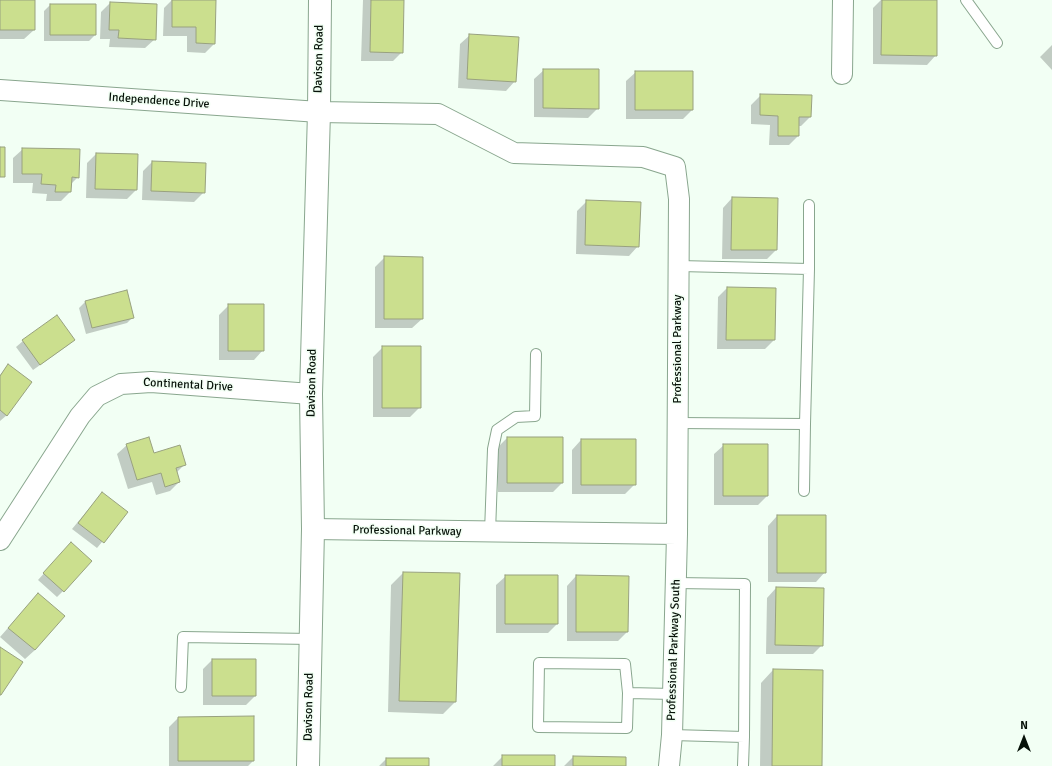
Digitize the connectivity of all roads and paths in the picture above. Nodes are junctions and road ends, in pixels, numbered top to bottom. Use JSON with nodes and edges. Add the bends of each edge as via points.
{"nodes":[{"id":1,"x":320,"y":0,"type":"edge"},
{"id":2,"x":843,"y":0,"type":"edge"},
{"id":3,"x":966,"y":0,"type":"edge"},
{"id":4,"x":997,"y":43,"type":"dead end"},
{"id":5,"x":842,"y":74,"type":"dead end"},
{"id":6,"x":0,"y":90,"type":"edge"},
{"id":7,"x":318,"y":112,"type":"junction"},
{"id":8,"x":809,"y":205,"type":"dead end"},
{"id":9,"x":679,"y":266,"type":"junction"},
{"id":10,"x":809,"y":269,"type":"junction"},
{"id":11,"x":536,"y":354,"type":"dead end"},
{"id":12,"x":311,"y":394,"type":"junction"},
{"id":13,"x":678,"y":423,"type":"junction"},
{"id":14,"x":805,"y":424,"type":"junction"},
{"id":15,"x":804,"y":491,"type":"dead end"},
{"id":16,"x":313,"y":529,"type":"junction"},
{"id":17,"x":490,"y":532,"type":"junction"},
{"id":18,"x":677,"y":534,"type":"junction"},
{"id":19,"x":0,"y":540,"type":"edge"},
{"id":20,"x":676,"y":583,"type":"junction"},
{"id":21,"x":311,"y":640,"type":"junction"},
{"id":22,"x":181,"y":687,"type":"dead end"},
{"id":23,"x":628,"y":693,"type":"junction"},
{"id":24,"x":673,"y":694,"type":"junction"},
{"id":25,"x":672,"y":735,"type":"junction"},
{"id":26,"x":744,"y":737,"type":"junction"},
{"id":27,"x":308,"y":766,"type":"edge"},
{"id":28,"x":669,"y":766,"type":"edge"},
{"id":29,"x":743,"y":766,"type":"edge"}],
"edges":[{"from":1,"to":7,"type":"street","name":"Davison Road"},
{"from":2,"to":5,"type":"street"},
{"from":3,"to":4,"type":"lane"},
{"from":6,"to":7,"type":"street","name":"Independence Drive"},
{"from":7,"to":9,"type":"street","name":"Professional Parkway","via":[[438,114],[514,153],[643,157],[675,167],[679,199]]},
{"from":7,"to":12,"type":"street","name":"Davison Road"},
{"from":8,"to":10,"type":"lane"},
{"from":9,"to":10,"type":"lane"},
{"from":9,"to":13,"type":"street","name":"Professional Parkway"},
{"from":10,"to":14,"type":"lane"},
{"from":11,"to":17,"type":"lane","via":[[535,416],[516,417],[498,430],[494,449]]},
{"from":12,"to":16,"type":"street","name":"Davison Road"},
{"from":12,"to":19,"type":"street","name":"Continental Drive","via":[[151,382],[120,384],[97,396],[80,416]]},
{"from":13,"to":14,"type":"lane"},
{"from":13,"to":18,"type":"street","name":"Professional Parkway"},
{"from":14,"to":15,"type":"lane"},
{"from":16,"to":17,"type":"street","name":"Professional Parkway"},
{"from":16,"to":21,"type":"street","name":"Davison Road"},
{"from":17,"to":18,"type":"street","name":"Professional Parkway"},
{"from":18,"to":20,"type":"street","name":"Professional Parkway South"},
{"from":20,"to":24,"type":"street","name":"Professional Parkway South"},
{"from":20,"to":26,"type":"lane","via":[[745,584]]},
{"from":21,"to":22,"type":"lane","via":[[183,637]]},
{"from":21,"to":27,"type":"street","name":"Davison Road"},
{"from":23,"to":23,"type":"lane","via":[[627,728],[538,727],[539,663],[625,664]]},
{"from":23,"to":24,"type":"lane"},
{"from":24,"to":25,"type":"street","name":"Professional Parkway South"},
{"from":25,"to":26,"type":"lane"},
{"from":25,"to":28,"type":"street","name":"Professional Parkway South"},
{"from":26,"to":29,"type":"lane"}]}
